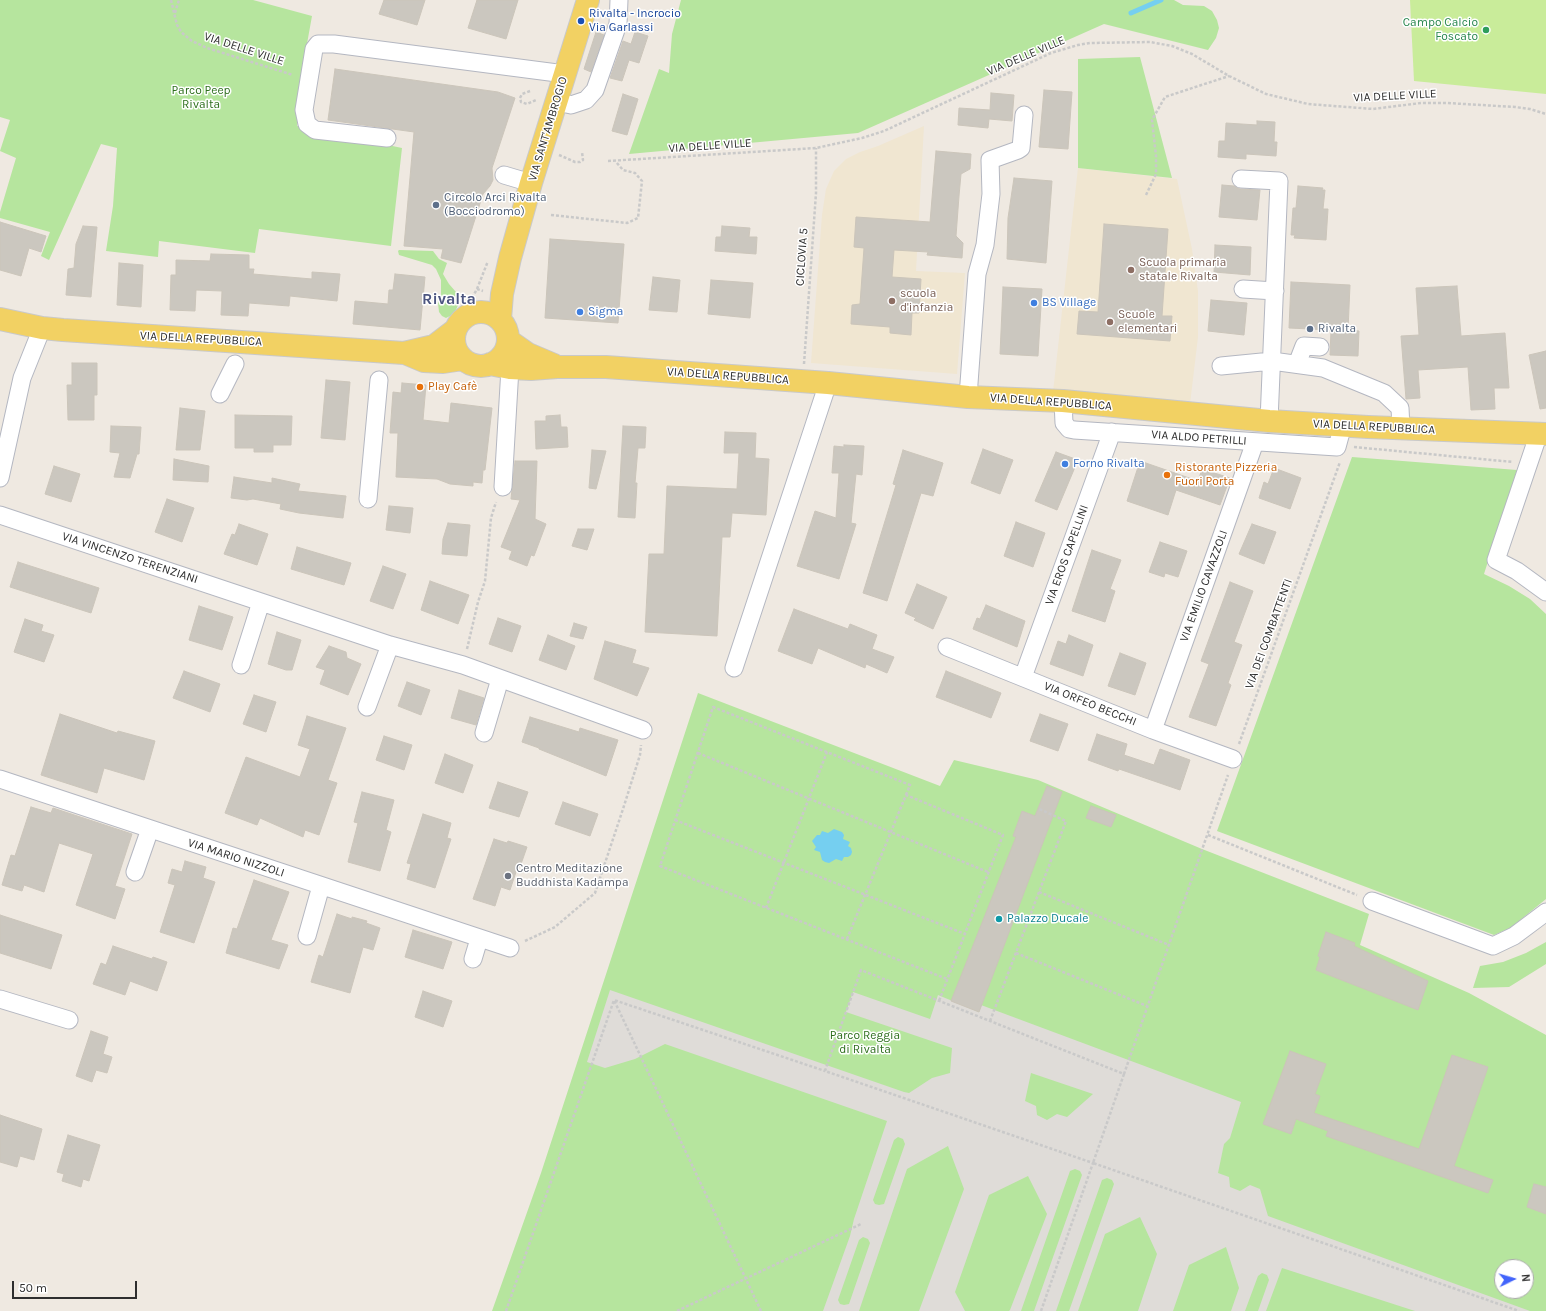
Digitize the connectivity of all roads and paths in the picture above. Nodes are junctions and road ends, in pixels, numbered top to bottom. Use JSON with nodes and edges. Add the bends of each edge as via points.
{"nodes":[{"id":1,"x":172,"y":0,"type":"edge"},
{"id":2,"x":179,"y":0,"type":"edge"},
{"id":3,"x":588,"y":0,"type":"edge"},
{"id":4,"x":619,"y":0,"type":"edge"},
{"id":5,"x":174,"y":14,"type":"junction"},
{"id":6,"x":565,"y":74,"type":"junction"},
{"id":7,"x":295,"y":75,"type":"dead end"},
{"id":8,"x":1229,"y":76,"type":"junction"},
{"id":9,"x":530,"y":91,"type":"dead end"},
{"id":10,"x":549,"y":100,"type":"junction"},
{"id":11,"x":1546,"y":114,"type":"edge"},
{"id":12,"x":1024,"y":115,"type":"dead end"},
{"id":13,"x":386,"y":138,"type":"dead end"},
{"id":14,"x":816,"y":148,"type":"junction"},
{"id":15,"x":582,"y":152,"type":"dead end"},
{"id":16,"x":556,"y":154,"type":"dead end"},
{"id":17,"x":608,"y":161,"type":"dead end"},
{"id":18,"x":616,"y":161,"type":"junction"},
{"id":19,"x":504,"y":175,"type":"dead end"},
{"id":20,"x":1241,"y":179,"type":"dead end"},
{"id":21,"x":531,"y":183,"type":"junction"},
{"id":22,"x":1146,"y":195,"type":"dead end"},
{"id":23,"x":551,"y":215,"type":"dead end"},
{"id":24,"x":510,"y":258,"type":"junction"},
{"id":25,"x":1244,"y":289,"type":"dead end"},
{"id":26,"x":1275,"y":291,"type":"junction"},
{"id":27,"x":487,"y":292,"type":"junction"},
{"id":28,"x":0,"y":319,"type":"edge"},
{"id":29,"x":461,"y":319,"type":"junction"},
{"id":30,"x":500,"y":320,"type":"junction"},
{"id":31,"x":42,"y":328,"type":"junction"},
{"id":32,"x":508,"y":340,"type":"junction"},
{"id":33,"x":1320,"y":347,"type":"dead end"},
{"id":34,"x":404,"y":353,"type":"junction"},
{"id":35,"x":463,"y":359,"type":"junction"},
{"id":36,"x":1272,"y":361,"type":"junction"},
{"id":37,"x":235,"y":364,"type":"dead end"},
{"id":38,"x":1297,"y":364,"type":"junction"},
{"id":39,"x":500,"y":366,"type":"junction"},
{"id":40,"x":1221,"y":366,"type":"dead end"},
{"id":41,"x":556,"y":367,"type":"junction"},
{"id":42,"x":804,"y":367,"type":"dead end"},
{"id":43,"x":379,"y":380,"type":"dead end"},
{"id":44,"x":828,"y":383,"type":"junction"},
{"id":45,"x":220,"y":394,"type":"dead end"},
{"id":46,"x":968,"y":397,"type":"junction"},
{"id":47,"x":1063,"y":401,"type":"junction"},
{"id":48,"x":1400,"y":418,"type":"junction"},
{"id":49,"x":1269,"y":421,"type":"junction"},
{"id":50,"x":1343,"y":426,"type":"junction"},
{"id":51,"x":1112,"y":432,"type":"junction"},
{"id":52,"x":1542,"y":433,"type":"edge"},
{"id":53,"x":1255,"y":442,"type":"junction"},
{"id":54,"x":1353,"y":447,"type":"dead end"},
{"id":55,"x":1340,"y":461,"type":"dead end"},
{"id":56,"x":1529,"y":464,"type":"junction"},
{"id":57,"x":0,"y":478,"type":"edge"},
{"id":58,"x":503,"y":487,"type":"joint"},
{"id":59,"x":368,"y":499,"type":"dead end"},
{"id":60,"x":0,"y":514,"type":"edge"},
{"id":61,"x":1546,"y":592,"type":"edge"},
{"id":62,"x":261,"y":602,"type":"junction"},
{"id":63,"x":390,"y":645,"type":"junction"},
{"id":64,"x":947,"y":647,"type":"dead end"},
{"id":65,"x":463,"y":665,"type":"junction"},
{"id":66,"x":241,"y":666,"type":"dead end"},
{"id":67,"x":734,"y":668,"type":"dead end"},
{"id":68,"x":1023,"y":677,"type":"junction"},
{"id":69,"x":500,"y":679,"type":"junction"},
{"id":70,"x":367,"y":707,"type":"dead end"},
{"id":71,"x":643,"y":730,"type":"joint"},
{"id":72,"x":1153,"y":730,"type":"junction"},
{"id":73,"x":484,"y":733,"type":"dead end"},
{"id":74,"x":827,"y":752,"type":"junction"},
{"id":75,"x":698,"y":753,"type":"junction"},
{"id":76,"x":1233,"y":759,"type":"junction"},
{"id":77,"x":0,"y":779,"type":"edge"},
{"id":78,"x":906,"y":795,"type":"junction"},
{"id":79,"x":809,"y":798,"type":"junction"},
{"id":80,"x":1038,"y":809,"type":"dead end"},
{"id":81,"x":675,"y":820,"type":"junction"},
{"id":82,"x":150,"y":829,"type":"junction"},
{"id":83,"x":891,"y":832,"type":"junction"},
{"id":84,"x":1208,"y":834,"type":"junction"},
{"id":85,"x":783,"y":863,"type":"junction"},
{"id":86,"x":136,"y":872,"type":"dead end"},
{"id":87,"x":988,"y":872,"type":"junction"},
{"id":88,"x":321,"y":886,"type":"junction"},
{"id":89,"x":1039,"y":892,"type":"junction"},
{"id":90,"x":865,"y":895,"type":"junction"},
{"id":91,"x":1372,"y":901,"type":"joint"},
{"id":92,"x":766,"y":908,"type":"junction"},
{"id":93,"x":1546,"y":912,"type":"edge"},
{"id":94,"x":965,"y":934,"type":"junction"},
{"id":95,"x":307,"y":936,"type":"dead end"},
{"id":96,"x":479,"y":939,"type":"junction"},
{"id":97,"x":846,"y":939,"type":"junction"},
{"id":98,"x":1169,"y":945,"type":"junction"},
{"id":99,"x":510,"y":948,"type":"joint"},
{"id":100,"x":1016,"y":953,"type":"junction"},
{"id":101,"x":473,"y":959,"type":"dead end"},
{"id":102,"x":947,"y":979,"type":"junction"},
{"id":103,"x":0,"y":999,"type":"edge"},
{"id":104,"x":614,"y":1000,"type":"junction"},
{"id":105,"x":939,"y":1001,"type":"junction"},
{"id":106,"x":1147,"y":1006,"type":"junction"},
{"id":107,"x":69,"y":1020,"type":"dead end"},
{"id":108,"x":990,"y":1021,"type":"junction"},
{"id":109,"x":825,"y":1071,"type":"junction"},
{"id":110,"x":1124,"y":1074,"type":"junction"},
{"id":111,"x":1093,"y":1163,"type":"junction"},
{"id":112,"x":860,"y":1224,"type":"dead end"},
{"id":113,"x":746,"y":1278,"type":"junction"},
{"id":114,"x":506,"y":1311,"type":"edge"},
{"id":115,"x":677,"y":1311,"type":"edge"},
{"id":116,"x":761,"y":1311,"type":"edge"},
{"id":117,"x":1041,"y":1311,"type":"edge"},
{"id":118,"x":1519,"y":1311,"type":"edge"}],
"edges":[{"from":1,"to":5,"type":"path","name":"VIA DELLE VILLE"},
{"from":2,"to":5,"type":"path"},
{"from":3,"to":6,"type":"main road","name":"VIA SANT'AMBROGIO"},
{"from":4,"to":10,"type":"street","via":[[618,24],[595,90],[586,100],[571,105]]},
{"from":5,"to":7,"type":"path","name":"VIA DELLE VILLE","via":[[181,32],[192,41]]},
{"from":6,"to":10,"type":"main road","name":"VIA SANT'AMBROGIO"},
{"from":6,"to":13,"type":"street","via":[[318,44],[314,49],[304,110],[306,124],[315,130]]},
{"from":8,"to":11,"type":"path","name":"VIA DELLE VILLE","via":[[1266,94],[1308,104],[1373,109],[1421,103],[1447,103],[1515,107]]},
{"from":8,"to":14,"type":"path","name":"VIA DELLE VILLE","via":[[1192,54],[1160,43],[1078,45],[1051,53],[884,131]]},
{"from":8,"to":22,"type":"path","via":[[1165,97],[1152,120],[1156,174]]},
{"from":9,"to":10,"type":"path","via":[[521,96],[521,102],[524,104]]},
{"from":10,"to":21,"type":"main road","name":"VIA SANT'AMBROGIO"},
{"from":12,"to":46,"type":"street","via":[[1021,148],[990,160],[991,194],[985,246],[977,274]]},
{"from":14,"to":18,"type":"path","name":"VIA DELLE VILLE"},
{"from":14,"to":42,"type":"path","name":"CICLOVIA 5","via":[[816,193]]},
{"from":15,"to":16,"type":"path","via":[[583,160],[580,162]]},
{"from":17,"to":18,"type":"path","name":"VIA DELLE VILLE"},
{"from":18,"to":23,"type":"path","via":[[623,170],[634,173],[642,180],[638,218],[627,223]]},
{"from":19,"to":21,"type":"street"},
{"from":20,"to":26,"type":"street","via":[[1279,181]]},
{"from":21,"to":24,"type":"main road","name":"VIA SANT'AMBROGIO"},
{"from":24,"to":27,"type":"main road","name":"VIA SANT'AMBROGIO"},
{"from":24,"to":30,"type":"main road","name":"VIA SANT'AMBROGIO","via":[[502,294]]},
{"from":25,"to":26,"type":"street"},
{"from":26,"to":36,"type":"street"},
{"from":27,"to":29,"type":"main road","name":"VIA SANT'AMBROGIO"},
{"from":27,"to":29,"type":"path","via":[[477,289]]},
{"from":28,"to":31,"type":"main road","name":"VIA DELLA REPUBBLICA"},
{"from":29,"to":30,"type":"main road","via":[[483,312],[492,314]]},
{"from":29,"to":34,"type":"main road","name":"VIA DELLA REPUBBLICA","via":[[434,346]]},
{"from":29,"to":35,"type":"main road","via":[[454,338],[455,346]]},
{"from":30,"to":32,"type":"main road"},
{"from":31,"to":34,"type":"main road","name":"VIA DELLA REPUBBLICA"},
{"from":31,"to":57,"type":"street","via":[[22,378]]},
{"from":32,"to":39,"type":"main road","via":[[503,355],[497,361]]},
{"from":32,"to":41,"type":"main road","name":"VIA DELLA REPUBBLICA","via":[[528,354]]},
{"from":33,"to":38,"type":"street","via":[[1304,346]]},
{"from":34,"to":35,"type":"main road","name":"VIA DELLA REPUBBLICA","via":[[424,361]]},
{"from":35,"to":39,"type":"main road","name":"VIA DELLA REPUBBLICA","via":[[476,366]]},
{"from":36,"to":38,"type":"street"},
{"from":36,"to":40,"type":"street"},
{"from":36,"to":49,"type":"street"},
{"from":37,"to":45,"type":"street"},
{"from":38,"to":48,"type":"street","via":[[1323,368],[1384,393]]},
{"from":39,"to":41,"type":"main road","name":"VIA DELLA REPUBBLICA"},
{"from":39,"to":58,"type":"street"},
{"from":41,"to":44,"type":"main road","name":"VIA DELLA REPUBBLICA","via":[[606,367]]},
{"from":43,"to":59,"type":"street"},
{"from":44,"to":46,"type":"main road","name":"VIA DELLA REPUBBLICA"},
{"from":44,"to":67,"type":"street"},
{"from":46,"to":47,"type":"main road","name":"VIA DELLA REPUBBLICA"},
{"from":47,"to":49,"type":"main road","name":"VIA DELLA REPUBBLICA"},
{"from":47,"to":51,"type":"street","name":"VIA ALDO PETRILLI","via":[[1064,423],[1069,429]]},
{"from":48,"to":50,"type":"main road","name":"VIA DELLA REPUBBLICA"},
{"from":48,"to":52,"type":"main road","name":"VIA DELLA REPUBBLICA"},
{"from":49,"to":50,"type":"main road","name":"VIA DELLA REPUBBLICA"},
{"from":50,"to":53,"type":"street","name":"VIA ALDO PETRILLI","via":[[1337,447]]},
{"from":51,"to":53,"type":"street","name":"VIA ALDO PETRILLI"},
{"from":51,"to":68,"type":"street","name":"VIA EROS CAPELLINI"},
{"from":52,"to":56,"type":"street"},
{"from":53,"to":72,"type":"street","name":"VIA EMILIO CAVAZZOLI"},
{"from":54,"to":56,"type":"path"},
{"from":55,"to":76,"type":"path","name":"VIA DEI COMBATTENTI"},
{"from":56,"to":61,"type":"street","via":[[1496,560],[1517,571]]},
{"from":58,"to":65,"type":"path","via":[[491,518],[485,581]]},
{"from":60,"to":62,"type":"street","name":"VIA VINCENZO TERENZIANI"},
{"from":62,"to":63,"type":"street","name":"VIA VINCENZO TERENZIANI"},
{"from":62,"to":66,"type":"street"},
{"from":63,"to":65,"type":"street","name":"VIA VINCENZO TERENZIANI"},
{"from":63,"to":70,"type":"street"},
{"from":64,"to":68,"type":"street","name":"VIA ORFEO BECCHI"},
{"from":65,"to":69,"type":"street","name":"VIA VINCENZO TERENZIANI"},
{"from":68,"to":72,"type":"street","name":"VIA ORFEO BECCHI"},
{"from":69,"to":71,"type":"street","name":"VIA VINCENZO TERENZIANI"},
{"from":69,"to":73,"type":"street"},
{"from":71,"to":99,"type":"path","via":[[640,755],[595,893],[555,927]]},
{"from":72,"to":76,"type":"street","name":"VIA ORFEO BECCHI"},
{"from":74,"to":75,"type":"path","via":[[713,707]]},
{"from":74,"to":78,"type":"path","via":[[910,785]]},
{"from":74,"to":79,"type":"path"},
{"from":75,"to":79,"type":"path"},
{"from":75,"to":81,"type":"path"},
{"from":76,"to":84,"type":"path","name":"VIA DEI COMBATTENTI"},
{"from":77,"to":82,"type":"street","name":"VIA MARIO NIZZOLI"},
{"from":78,"to":83,"type":"path"},
{"from":78,"to":87,"type":"path","via":[[1003,835]]},
{"from":79,"to":83,"type":"path"},
{"from":79,"to":85,"type":"path"},
{"from":80,"to":89,"type":"path","via":[[1066,820]]},
{"from":81,"to":85,"type":"path"},
{"from":81,"to":92,"type":"path","via":[[660,866]]},
{"from":82,"to":86,"type":"street"},
{"from":82,"to":88,"type":"street","name":"VIA MARIO NIZZOLI"},
{"from":83,"to":87,"type":"path"},
{"from":83,"to":90,"type":"path"},
{"from":84,"to":91,"type":"path"},
{"from":84,"to":98,"type":"path","name":"VIA DEI COMBATTENTI"},
{"from":85,"to":90,"type":"path"},
{"from":85,"to":92,"type":"path"},
{"from":87,"to":94,"type":"path"},
{"from":88,"to":95,"type":"street"},
{"from":88,"to":96,"type":"street","name":"VIA MARIO NIZZOLI"},
{"from":89,"to":98,"type":"path"},
{"from":89,"to":100,"type":"path"},
{"from":90,"to":94,"type":"path"},
{"from":90,"to":97,"type":"path"},
{"from":91,"to":93,"type":"street","via":[[1493,946],[1514,936]]},
{"from":92,"to":97,"type":"path"},
{"from":94,"to":102,"type":"path"},
{"from":96,"to":99,"type":"street","name":"VIA MARIO NIZZOLI"},
{"from":96,"to":101,"type":"street"},
{"from":97,"to":102,"type":"path"},
{"from":98,"to":106,"type":"path","name":"VIA DEI COMBATTENTI"},
{"from":100,"to":106,"type":"path"},
{"from":100,"to":108,"type":"path"},
{"from":102,"to":105,"type":"path"},
{"from":103,"to":107,"type":"street"},
{"from":104,"to":109,"type":"path"},
{"from":104,"to":113,"type":"path"},
{"from":104,"to":114,"type":"path"},
{"from":105,"to":108,"type":"path"},
{"from":105,"to":109,"type":"path","via":[[861,970]]},
{"from":106,"to":110,"type":"path","name":"VIA DEI COMBATTENTI"},
{"from":108,"to":110,"type":"path"},
{"from":109,"to":111,"type":"path"},
{"from":110,"to":111,"type":"path","name":"VIA DEI COMBATTENTI"},
{"from":111,"to":117,"type":"path","name":"VIA DEI COMBATTENTI"},
{"from":111,"to":118,"type":"path"},
{"from":112,"to":113,"type":"path"},
{"from":113,"to":115,"type":"path"},
{"from":113,"to":116,"type":"path"}]}
